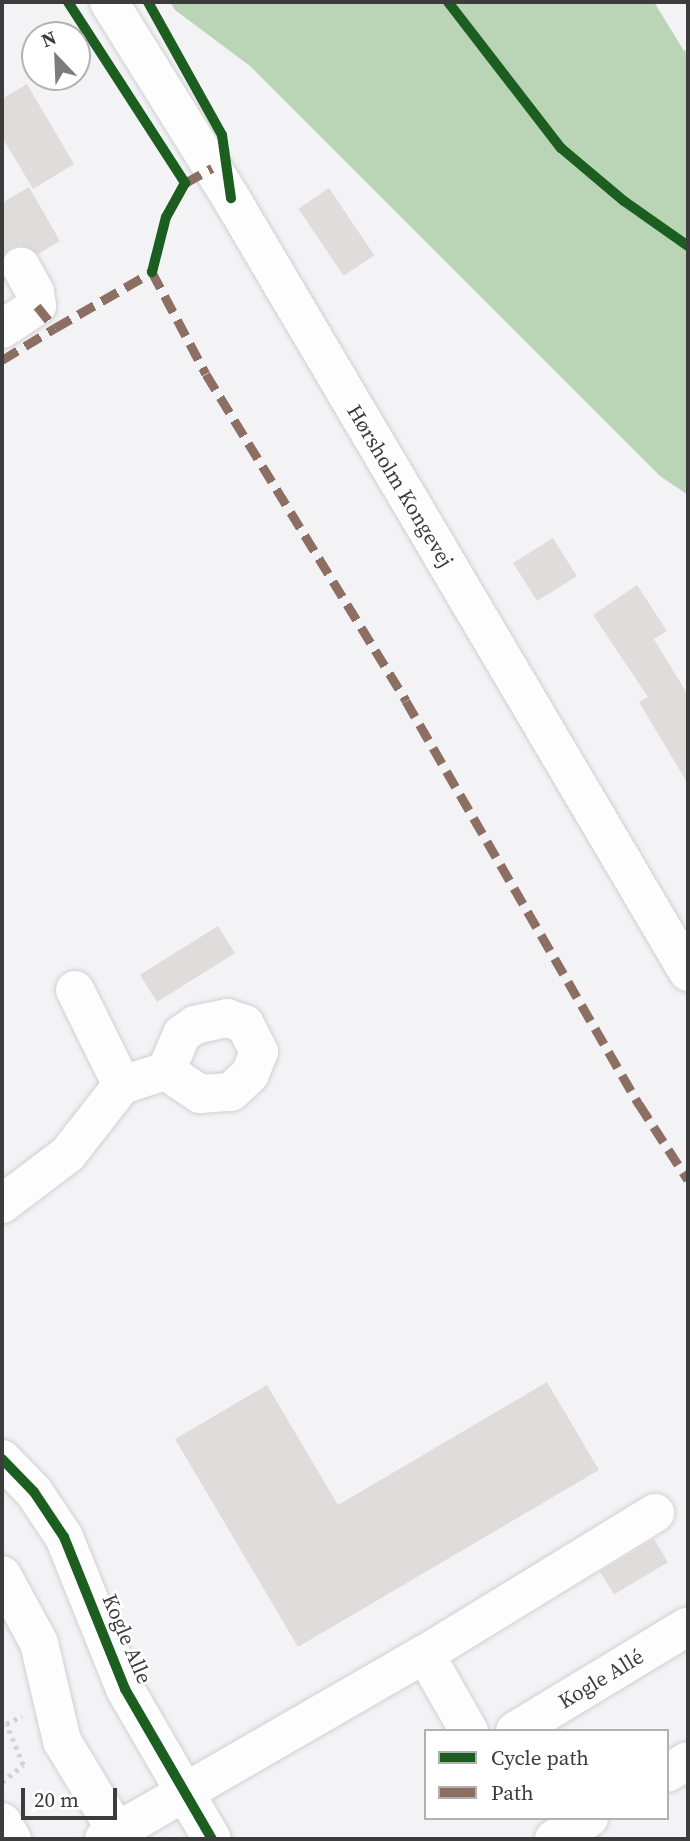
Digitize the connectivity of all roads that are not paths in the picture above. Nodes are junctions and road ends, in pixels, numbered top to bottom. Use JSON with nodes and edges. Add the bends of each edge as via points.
{"nodes":[{"id":1,"x":109,"y":2,"type":"edge"},
{"id":2,"x":21,"y":267,"type":"dead end"},
{"id":3,"x":2,"y":329,"type":"edge"},
{"id":4,"x":688,"y":972,"type":"edge"},
{"id":5,"x":75,"y":990,"type":"dead end"},
{"id":6,"x":166,"y":1071,"type":"dead end"},
{"id":7,"x":122,"y":1085,"type":"junction"},
{"id":8,"x":2,"y":1203,"type":"edge"},
{"id":9,"x":2,"y":1459,"type":"edge"},
{"id":10,"x":655,"y":1513,"type":"dead end"},
{"id":11,"x":2,"y":1575,"type":"edge"},
{"id":12,"x":687,"y":1627,"type":"edge"},
{"id":13,"x":425,"y":1654,"type":"junction"},
{"id":14,"x":468,"y":1729,"type":"edge"},
{"id":15,"x":518,"y":1729,"type":"edge"},
{"id":16,"x":688,"y":1760,"type":"edge"},
{"id":17,"x":669,"y":1772,"type":"edge"},
{"id":18,"x":185,"y":1794,"type":"junction"},
{"id":19,"x":586,"y":1820,"type":"edge"},
{"id":20,"x":2,"y":1822,"type":"edge"},
{"id":21,"x":110,"y":1836,"type":"edge"},
{"id":22,"x":12,"y":1839,"type":"edge"},
{"id":23,"x":212,"y":1839,"type":"edge"},
{"id":24,"x":554,"y":1839,"type":"edge"}],
"edges":[{"from":1,"to":4,"type":"main road","name":"Hørsholm Kongevej","via":[[231,198]]},
{"from":2,"to":3,"type":"main road","via":[[37,306]]},
{"from":5,"to":7,"type":"main road"},
{"from":6,"to":7,"type":"main road"},
{"from":7,"to":8,"type":"main road","via":[[68,1154]]},
{"from":9,"to":18,"type":"main road","name":"Kogle Alle","via":[[34,1492],[64,1537],[125,1689]]},
{"from":10,"to":13,"type":"main road"},
{"from":11,"to":21,"type":"main road","via":[[39,1643],[62,1741]]},
{"from":12,"to":15,"type":"main road","name":"Kogle Allé"},
{"from":13,"to":14,"type":"main road"},
{"from":13,"to":18,"type":"main road"},
{"from":16,"to":17,"type":"main road"},
{"from":18,"to":21,"type":"main road"},
{"from":18,"to":23,"type":"main road","name":"Kogle Alle"},
{"from":19,"to":24,"type":"main road"},
{"from":20,"to":22,"type":"main road"}]}
